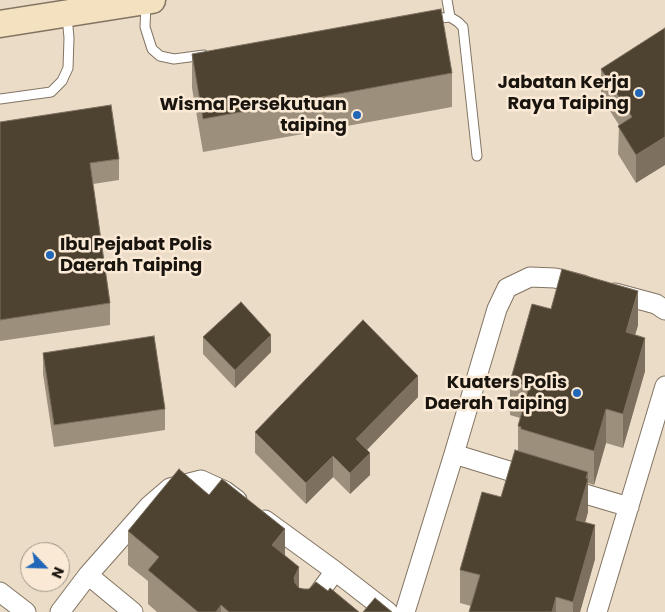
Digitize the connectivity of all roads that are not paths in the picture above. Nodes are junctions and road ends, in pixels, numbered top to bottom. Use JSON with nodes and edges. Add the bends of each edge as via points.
{"nodes":[{"id":1,"x":149,"y":0,"type":"edge"},
{"id":2,"x":447,"y":0,"type":"edge"},
{"id":3,"x":67,"y":13,"type":"junction"},
{"id":4,"x":450,"y":17,"type":"junction"},
{"id":5,"x":420,"y":21,"type":"edge"},
{"id":6,"x":0,"y":24,"type":"edge"},
{"id":7,"x":214,"y":53,"type":"edge"},
{"id":8,"x":0,"y":99,"type":"edge"},
{"id":9,"x":477,"y":156,"type":"dead end"},
{"id":10,"x":665,"y":310,"type":"edge"},
{"id":11,"x":665,"y":386,"type":"edge"},
{"id":12,"x":454,"y":454,"type":"junction"},
{"id":13,"x":629,"y":507,"type":"junction"},
{"id":14,"x":335,"y":571,"type":"junction"},
{"id":15,"x":88,"y":575,"type":"junction"},
{"id":16,"x":0,"y":592,"type":"edge"},
{"id":17,"x":26,"y":612,"type":"edge"},
{"id":18,"x":60,"y":612,"type":"edge"},
{"id":19,"x":133,"y":612,"type":"edge"},
{"id":20,"x":305,"y":612,"type":"edge"},
{"id":21,"x":388,"y":612,"type":"edge"},
{"id":22,"x":405,"y":612,"type":"edge"},
{"id":23,"x":597,"y":612,"type":"edge"}],
"edges":[{"from":1,"to":3,"type":"main road"},
{"from":1,"to":7,"type":"lane","via":[[145,27],[152,49],[160,56],[174,59]]},
{"from":2,"to":4,"type":"lane"},
{"from":3,"to":6,"type":"main road"},
{"from":3,"to":8,"type":"lane","via":[[68,68],[62,81],[51,92]]},
{"from":4,"to":5,"type":"lane"},
{"from":4,"to":9,"type":"lane","via":[[463,27]]},
{"from":10,"to":12,"type":"street","via":[[656,304],[554,278],[530,277],[507,288],[497,309]]},
{"from":11,"to":13,"type":"street"},
{"from":12,"to":13,"type":"street"},
{"from":12,"to":22,"type":"street"},
{"from":13,"to":23,"type":"street"},
{"from":14,"to":15,"type":"street","via":[[225,491],[201,480],[170,488],[149,506]]},
{"from":14,"to":20,"type":"street"},
{"from":14,"to":21,"type":"street"},
{"from":15,"to":18,"type":"street"},
{"from":15,"to":19,"type":"street"},
{"from":16,"to":17,"type":"street"}]}
